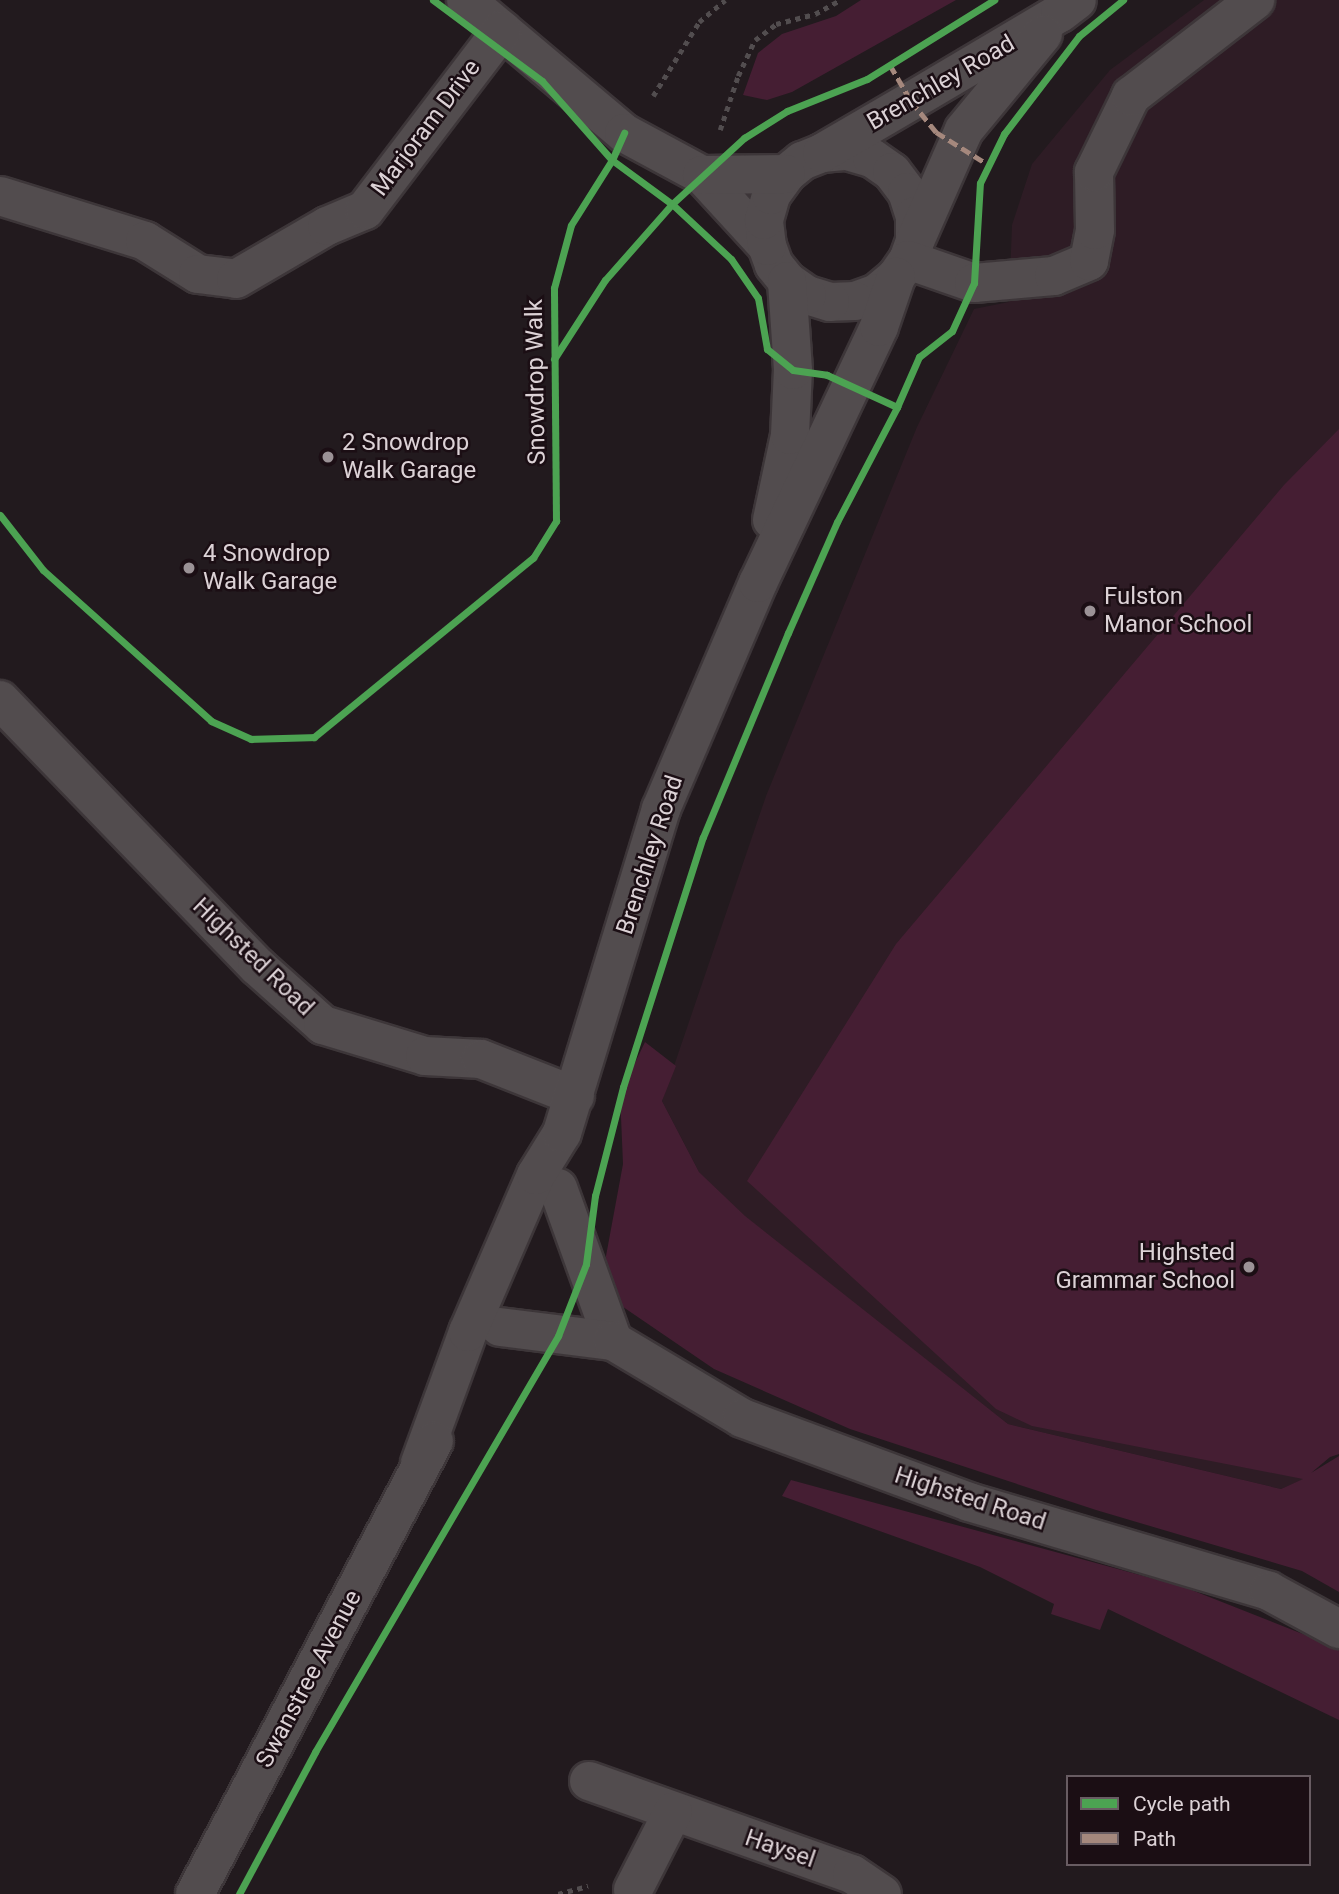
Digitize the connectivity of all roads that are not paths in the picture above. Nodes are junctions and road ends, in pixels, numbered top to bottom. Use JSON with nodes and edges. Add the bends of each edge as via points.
{"nodes":[{"id":1,"x":466,"y":0,"type":"edge"},
{"id":2,"x":1255,"y":0,"type":"edge"},
{"id":3,"x":1069,"y":7,"type":"edge"},
{"id":4,"x":502,"y":30,"type":"junction"},
{"id":5,"x":822,"y":153,"type":"junction"},
{"id":6,"x":786,"y":174,"type":"junction"},
{"id":7,"x":702,"y":176,"type":"junction"},
{"id":8,"x":0,"y":196,"type":"edge"},
{"id":9,"x":767,"y":246,"type":"junction"},
{"id":10,"x":906,"y":260,"type":"junction"},
{"id":11,"x":787,"y":281,"type":"junction"},
{"id":12,"x":758,"y":583,"type":"junction"},
{"id":13,"x":4,"y":709,"type":"edge"},
{"id":14,"x":575,"y":1096,"type":"junction"},
{"id":15,"x":562,"y":1133,"type":"junction"},
{"id":16,"x":558,"y":1188,"type":"junction"},
{"id":17,"x":484,"y":1330,"type":"junction"},
{"id":18,"x":613,"y":1341,"type":"junction"},
{"id":19,"x":1339,"y":1629,"type":"edge"},
{"id":20,"x":589,"y":1781,"type":"dead end"},
{"id":21,"x":673,"y":1812,"type":"junction"},
{"id":22,"x":633,"y":1890,"type":"dead end"},
{"id":23,"x":195,"y":1894,"type":"edge"},
{"id":24,"x":882,"y":1894,"type":"edge"}],
"edges":[{"from":1,"to":4,"type":"street"},
{"from":2,"to":10,"type":"street","via":[[1131,96],[1094,172],[1095,230],[1089,261],[1054,276],[974,283]]},
{"from":3,"to":5,"type":"street","name":"Brenchley Road"},
{"from":3,"to":10,"type":"street","name":"Brenchley Road","via":[[964,130]]},
{"from":4,"to":7,"type":"street","via":[[624,133]]},
{"from":4,"to":8,"type":"street","name":"Marjoram Drive","via":[[365,210],[327,226],[236,279],[198,274],[145,242]]},
{"from":5,"to":6,"type":"street"},
{"from":5,"to":10,"type":"street","via":[[847,151],[872,158],[892,172],[907,192],[915,216]]},
{"from":6,"to":7,"type":"street"},
{"from":6,"to":9,"type":"street","via":[[771,195],[764,220]]},
{"from":7,"to":9,"type":"street"},
{"from":9,"to":11,"type":"street"},
{"from":10,"to":11,"type":"street","via":[[877,293],[855,301],[830,302],[807,295]]},
{"from":10,"to":12,"type":"street","name":"Brenchley Road"},
{"from":11,"to":12,"type":"street","name":"Brenchley Road","via":[[793,370],[790,435]]},
{"from":12,"to":14,"type":"street","name":"Brenchley Road","via":[[661,809]]},
{"from":13,"to":14,"type":"street","name":"Highsted Road","via":[[257,966],[323,1025],[425,1056],[481,1059]]},
{"from":14,"to":15,"type":"street","name":"Brenchley Road"},
{"from":15,"to":16,"type":"street","name":"Brenchley Road"},
{"from":15,"to":17,"type":"street","name":"Brenchley Road","via":[[536,1175],[493,1279]]},
{"from":16,"to":17,"type":"street","name":"Brenchley Road"},
{"from":16,"to":18,"type":"street"},
{"from":17,"to":18,"type":"street","name":"Highsted Road"},
{"from":17,"to":23,"type":"street","name":"Swanstree Avenue","via":[[420,1463]]},
{"from":18,"to":19,"type":"street","name":"Highsted Road","via":[[742,1418],[969,1502],[1269,1591]]},
{"from":20,"to":21,"type":"street","name":"Haysel"},
{"from":21,"to":22,"type":"street"},
{"from":21,"to":24,"type":"street","name":"Haysel","via":[[852,1874]]}]}
